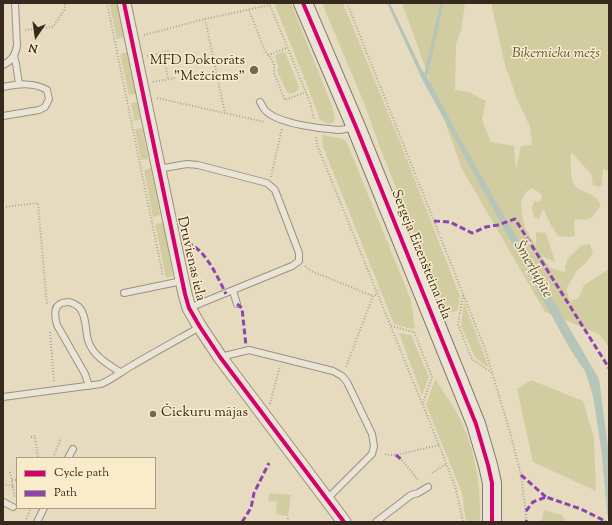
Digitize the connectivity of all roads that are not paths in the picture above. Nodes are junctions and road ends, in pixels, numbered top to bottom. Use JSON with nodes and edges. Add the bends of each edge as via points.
{"nodes":[{"id":1,"x":15,"y":3,"type":"edge"},
{"id":2,"x":124,"y":3,"type":"edge"},
{"id":3,"x":303,"y":3,"type":"edge"},
{"id":4,"x":14,"y":56,"type":"junction"},
{"id":5,"x":3,"y":65,"type":"edge"},
{"id":6,"x":19,"y":84,"type":"junction"},
{"id":7,"x":3,"y":87,"type":"edge"},
{"id":8,"x":260,"y":102,"type":"dead end"},
{"id":9,"x":3,"y":116,"type":"edge"},
{"id":10,"x":356,"y":127,"type":"junction"},
{"id":11,"x":158,"y":169,"type":"junction"},
{"id":12,"x":182,"y":281,"type":"junction"},
{"id":13,"x":233,"y":291,"type":"junction"},
{"id":14,"x":124,"y":293,"type":"dead end"},
{"id":15,"x":237,"y":304,"type":"dead end"},
{"id":16,"x":190,"y":308,"type":"junction"},
{"id":17,"x":200,"y":327,"type":"junction"},
{"id":18,"x":220,"y":357,"type":"junction"},
{"id":19,"x":120,"y":372,"type":"junction"},
{"id":20,"x":89,"y":386,"type":"junction"},
{"id":21,"x":3,"y":397,"type":"edge"},
{"id":22,"x":72,"y":449,"type":"dead end"},
{"id":23,"x":68,"y":457,"type":"edge"},
{"id":24,"x":428,"y":487,"type":"dead end"},
{"id":25,"x":327,"y":499,"type":"junction"},
{"id":26,"x":3,"y":502,"type":"edge"},
{"id":27,"x":13,"y":507,"type":"road end"},
{"id":28,"x":44,"y":509,"type":"edge"},
{"id":29,"x":37,"y":522,"type":"edge"},
{"id":30,"x":344,"y":522,"type":"edge"},
{"id":31,"x":376,"y":522,"type":"edge"},
{"id":32,"x":492,"y":522,"type":"edge"}],
"edges":[{"from":1,"to":4,"type":"lane"},
{"from":2,"to":11,"type":"street","name":"Druvienas iela"},
{"from":3,"to":10,"type":"street","name":"Sergeja Eizenšteina iela"},
{"from":4,"to":5,"type":"lane"},
{"from":4,"to":6,"type":"lane"},
{"from":6,"to":7,"type":"lane"},
{"from":6,"to":9,"type":"lane","via":[[35,85],[47,90],[49,99],[45,107]]},
{"from":8,"to":10,"type":"lane","via":[[266,112],[276,118],[315,128],[340,130]]},
{"from":10,"to":32,"type":"street","name":"Sergeja Eizenšteina iela","via":[[476,424],[492,483]]},
{"from":11,"to":12,"type":"street","name":"Druvienas iela"},
{"from":11,"to":13,"type":"lane","via":[[198,165],[266,183],[275,190],[299,253],[299,261]]},
{"from":12,"to":14,"type":"lane"},
{"from":12,"to":16,"type":"street","name":"Druvienas iela"},
{"from":13,"to":15,"type":"lane"},
{"from":13,"to":16,"type":"lane"},
{"from":16,"to":17,"type":"street","name":"Druvienas iela"},
{"from":17,"to":18,"type":"street","name":"Druvienas iela"},
{"from":17,"to":19,"type":"lane"},
{"from":18,"to":25,"type":"street","name":"Druvienas iela"},
{"from":18,"to":25,"type":"lane","via":[[249,350],[333,371],[348,382],[372,434],[374,446],[372,454]]},
{"from":19,"to":20,"type":"lane","via":[[110,380]]},
{"from":19,"to":20,"type":"lane","via":[[102,360],[88,341],[79,307],[71,302],[62,303],[55,311],[57,325],[85,374]]},
{"from":20,"to":21,"type":"lane"},
{"from":22,"to":23,"type":"lane"},
{"from":24,"to":31,"type":"lane","via":[[411,495]]},
{"from":25,"to":30,"type":"street","name":"Druvienas iela"},
{"from":26,"to":27,"type":"lane"},
{"from":28,"to":29,"type":"lane"}]}
